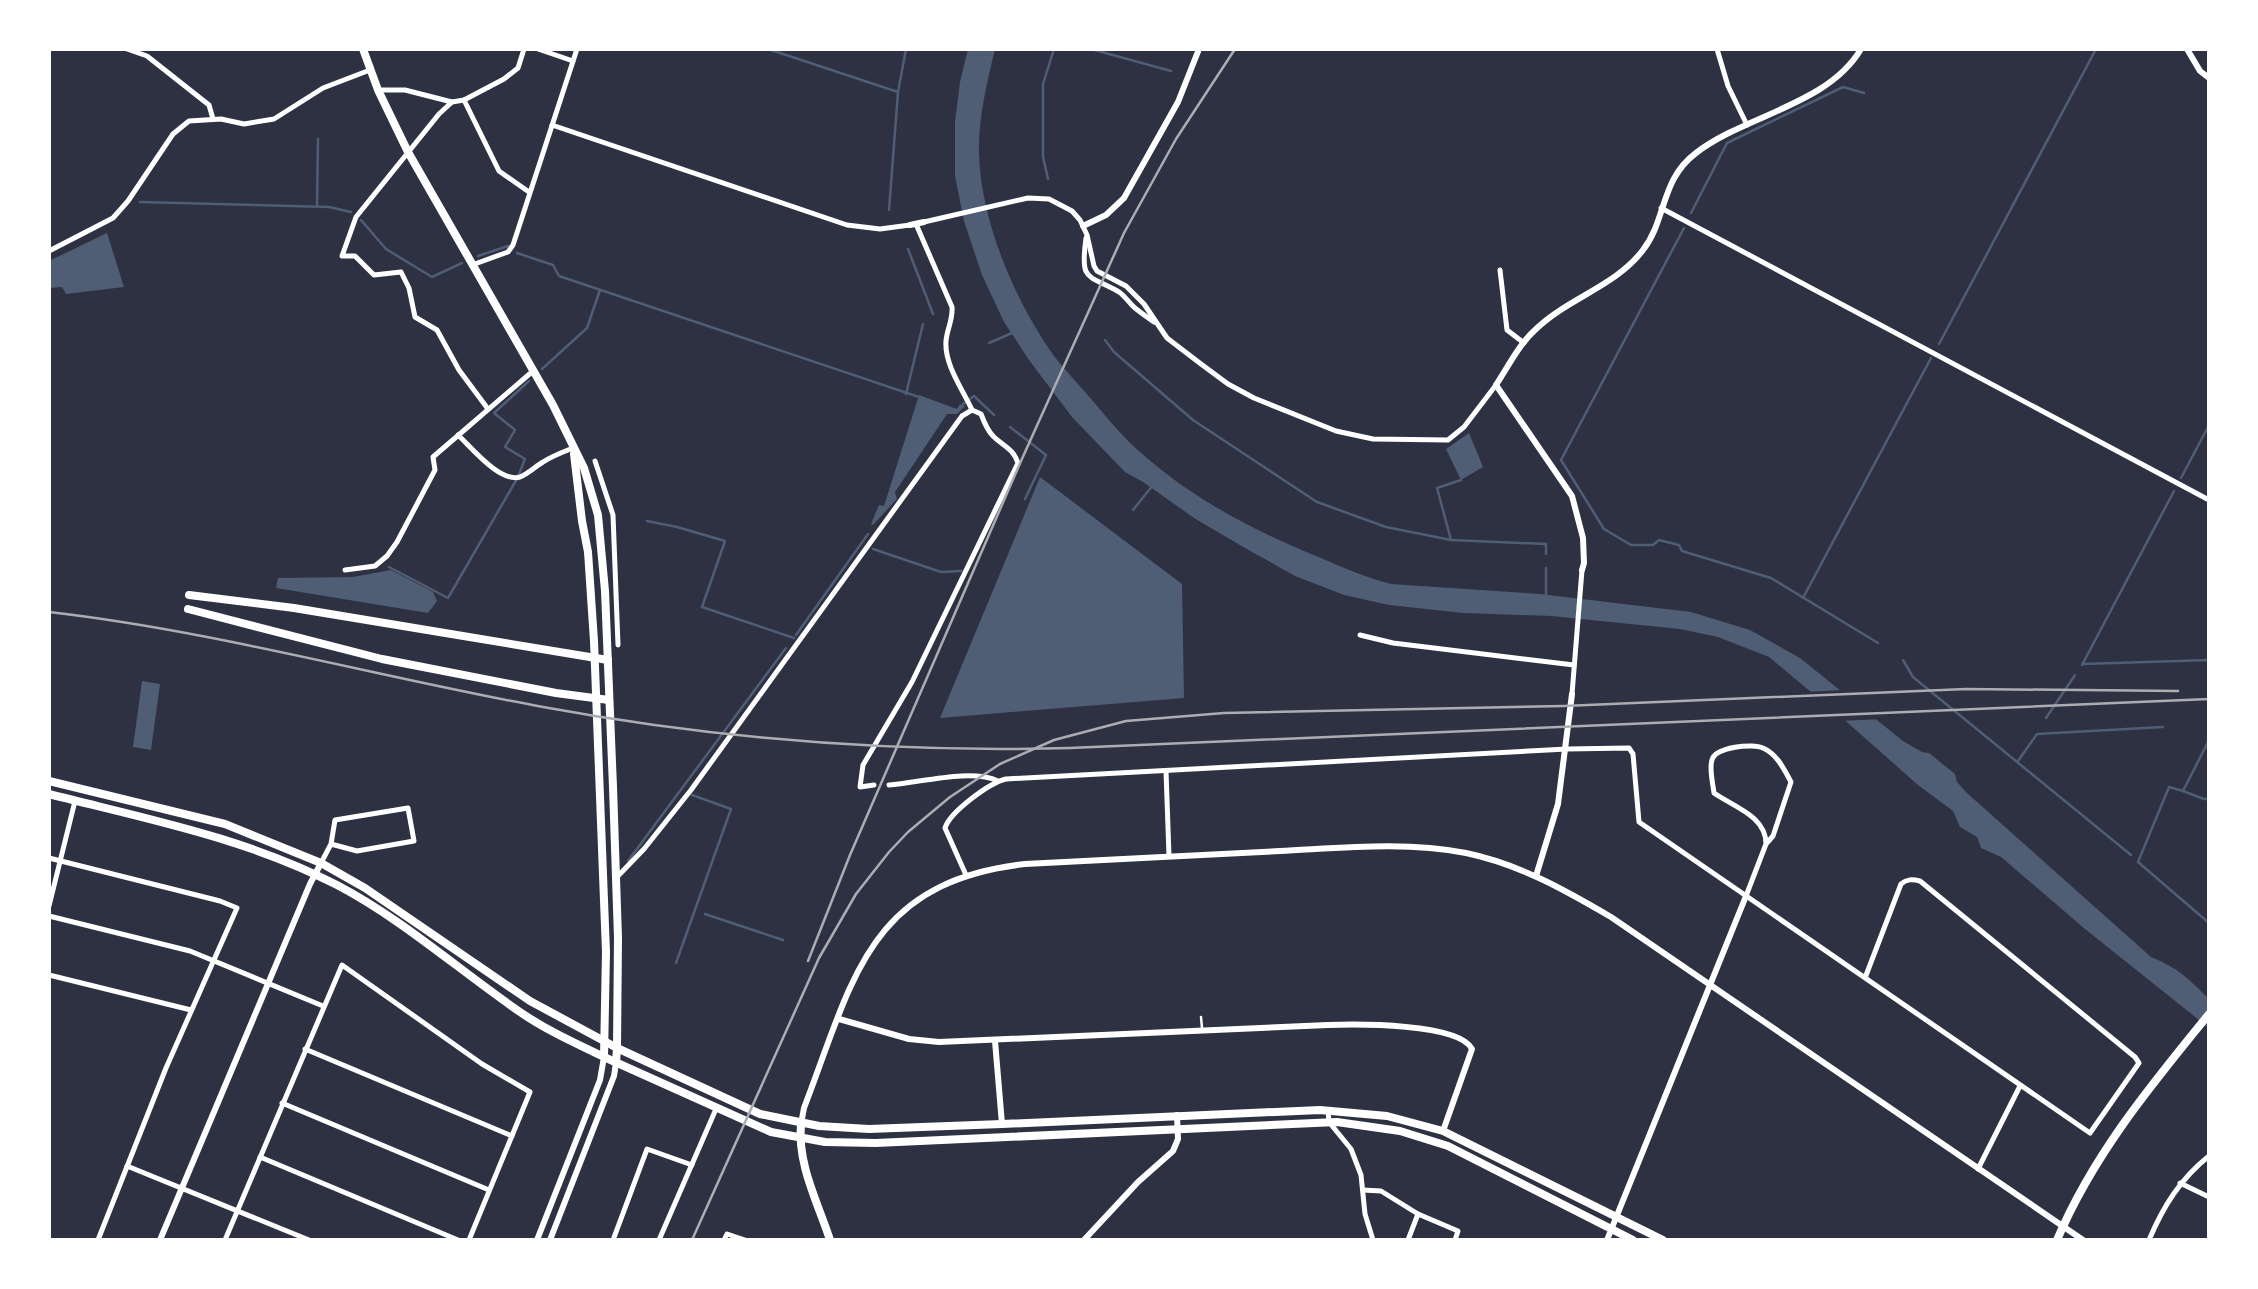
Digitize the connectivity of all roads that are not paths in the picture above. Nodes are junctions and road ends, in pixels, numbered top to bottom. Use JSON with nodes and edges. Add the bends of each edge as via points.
{"nodes":[{"id":1,"x":127,"y":49,"type":"edge"},
{"id":2,"x":363,"y":49,"type":"edge"},
{"id":3,"x":524,"y":49,"type":"edge"},
{"id":4,"x":538,"y":49,"type":"edge"},
{"id":5,"x":578,"y":49,"type":"edge"},
{"id":6,"x":1199,"y":49,"type":"edge"},
{"id":7,"x":1717,"y":49,"type":"edge"},
{"id":8,"x":1861,"y":49,"type":"edge"},
{"id":9,"x":2187,"y":49,"type":"edge"},
{"id":10,"x":573,"y":61,"type":"junction"},
{"id":11,"x":370,"y":70,"type":"junction"},
{"id":12,"x":2209,"y":78,"type":"edge"},
{"id":13,"x":378,"y":90,"type":"junction"},
{"id":14,"x":464,"y":100,"type":"junction"},
{"id":15,"x":452,"y":102,"type":"junction"},
{"id":16,"x":213,"y":119,"type":"junction"},
{"id":17,"x":552,"y":125,"type":"junction"},
{"id":18,"x":1747,"y":125,"type":"junction"},
{"id":19,"x":408,"y":152,"type":"junction"},
{"id":20,"x":529,"y":192,"type":"junction"},
{"id":21,"x":1661,"y":208,"type":"junction"},
{"id":22,"x":917,"y":224,"type":"junction"},
{"id":23,"x":1083,"y":226,"type":"junction"},
{"id":24,"x":1087,"y":235,"type":"junction"},
{"id":25,"x":49,"y":251,"type":"edge"},
{"id":26,"x":472,"y":265,"type":"junction"},
{"id":27,"x":1500,"y":270,"type":"dead end"},
{"id":28,"x":1156,"y":324,"type":"junction"},
{"id":29,"x":1524,"y":342,"type":"junction"},
{"id":30,"x":533,"y":371,"type":"junction"},
{"id":31,"x":1496,"y":385,"type":"junction"},
{"id":32,"x":488,"y":409,"type":"junction"},
{"id":33,"x":972,"y":410,"type":"junction"},
{"id":34,"x":458,"y":435,"type":"junction"},
{"id":35,"x":573,"y":448,"type":"junction"},
{"id":36,"x":595,"y":461,"type":"dead end"},
{"id":37,"x":2209,"y":500,"type":"edge"},
{"id":38,"x":345,"y":570,"type":"dead end"},
{"id":39,"x":1582,"y":570,"type":"joint"},
{"id":40,"x":189,"y":594,"type":"dead end"},
{"id":41,"x":188,"y":609,"type":"dead end"},
{"id":42,"x":1360,"y":635,"type":"dead end"},
{"id":43,"x":618,"y":645,"type":"dead end"},
{"id":44,"x":594,"y":658,"type":"junction"},
{"id":45,"x":608,"y":660,"type":"junction"},
{"id":46,"x":1574,"y":666,"type":"junction"},
{"id":47,"x":1572,"y":694,"type":"joint"},
{"id":48,"x":595,"y":699,"type":"junction"},
{"id":49,"x":610,"y":700,"type":"junction"},
{"id":50,"x":1567,"y":749,"type":"junction"},
{"id":51,"x":1167,"y":771,"type":"junction"},
{"id":52,"x":49,"y":781,"type":"edge"},
{"id":53,"x":998,"y":781,"type":"junction"},
{"id":54,"x":874,"y":785,"type":"dead end"},
{"id":55,"x":889,"y":785,"type":"dead end"},
{"id":56,"x":49,"y":794,"type":"edge"},
{"id":57,"x":75,"y":801,"type":"junction"},
{"id":58,"x":331,"y":844,"type":"junction"},
{"id":59,"x":1766,"y":844,"type":"junction"},
{"id":60,"x":1170,"y":856,"type":"junction"},
{"id":61,"x":49,"y":858,"type":"edge"},
{"id":62,"x":60,"y":860,"type":"junction"},
{"id":63,"x":321,"y":863,"type":"junction"},
{"id":64,"x":314,"y":875,"type":"junction"},
{"id":65,"x":966,"y":875,"type":"junction"},
{"id":66,"x":1536,"y":876,"type":"junction"},
{"id":67,"x":614,"y":879,"type":"junction"},
{"id":68,"x":1746,"y":896,"type":"junction"},
{"id":69,"x":49,"y":906,"type":"edge"},
{"id":70,"x":49,"y":916,"type":"edge"},
{"id":71,"x":213,"y":960,"type":"junction"},
{"id":72,"x":49,"y":975,"type":"edge"},
{"id":73,"x":1865,"y":978,"type":"junction"},
{"id":74,"x":268,"y":984,"type":"junction"},
{"id":75,"x":1710,"y":986,"type":"junction"},
{"id":76,"x":323,"y":1006,"type":"junction"},
{"id":77,"x":191,"y":1010,"type":"junction"},
{"id":78,"x":2209,"y":1014,"type":"edge"},
{"id":79,"x":1201,"y":1017,"type":"dead end"},
{"id":80,"x":839,"y":1019,"type":"junction"},
{"id":81,"x":1202,"y":1031,"type":"junction"},
{"id":82,"x":995,"y":1041,"type":"junction"},
{"id":83,"x":606,"y":1042,"type":"junction"},
{"id":84,"x":617,"y":1048,"type":"junction"},
{"id":85,"x":305,"y":1049,"type":"junction"},
{"id":86,"x":604,"y":1057,"type":"junction"},
{"id":87,"x":616,"y":1062,"type":"junction"},
{"id":88,"x":2021,"y":1086,"type":"junction"},
{"id":89,"x":282,"y":1103,"type":"junction"},
{"id":90,"x":716,"y":1109,"type":"junction"},
{"id":91,"x":1328,"y":1110,"type":"junction"},
{"id":92,"x":1177,"y":1115,"type":"junction"},
{"id":93,"x":1329,"y":1122,"type":"junction"},
{"id":94,"x":801,"y":1124,"type":"junction"},
{"id":95,"x":1002,"y":1124,"type":"junction"},
{"id":96,"x":1178,"y":1130,"type":"junction"},
{"id":97,"x":1443,"y":1131,"type":"junction"},
{"id":98,"x":512,"y":1136,"type":"junction"},
{"id":99,"x":800,"y":1139,"type":"junction"},
{"id":100,"x":2209,"y":1156,"type":"edge"},
{"id":101,"x":260,"y":1157,"type":"junction"},
{"id":102,"x":692,"y":1165,"type":"junction"},
{"id":103,"x":127,"y":1166,"type":"junction"},
{"id":104,"x":1978,"y":1170,"type":"junction"},
{"id":105,"x":2180,"y":1184,"type":"junction"},
{"id":106,"x":181,"y":1188,"type":"junction"},
{"id":107,"x":489,"y":1190,"type":"junction"},
{"id":108,"x":1363,"y":1190,"type":"junction"},
{"id":109,"x":2209,"y":1197,"type":"edge"},
{"id":110,"x":237,"y":1211,"type":"junction"},
{"id":111,"x":1418,"y":1214,"type":"junction"},
{"id":112,"x":1618,"y":1216,"type":"junction"},
{"id":113,"x":2062,"y":1227,"type":"junction"},
{"id":114,"x":1612,"y":1229,"type":"junction"},
{"id":115,"x":98,"y":1240,"type":"edge"},
{"id":116,"x":160,"y":1240,"type":"edge"},
{"id":117,"x":225,"y":1240,"type":"edge"},
{"id":118,"x":309,"y":1240,"type":"edge"},
{"id":119,"x":458,"y":1240,"type":"edge"},
{"id":120,"x":468,"y":1240,"type":"edge"},
{"id":121,"x":537,"y":1240,"type":"edge"},
{"id":122,"x":550,"y":1240,"type":"edge"},
{"id":123,"x":612,"y":1240,"type":"edge"},
{"id":124,"x":659,"y":1240,"type":"edge"},
{"id":125,"x":724,"y":1240,"type":"edge"},
{"id":126,"x":745,"y":1240,"type":"edge"},
{"id":127,"x":830,"y":1240,"type":"edge"},
{"id":128,"x":1084,"y":1240,"type":"edge"},
{"id":129,"x":1373,"y":1240,"type":"edge"},
{"id":130,"x":1408,"y":1240,"type":"edge"},
{"id":131,"x":1455,"y":1240,"type":"edge"},
{"id":132,"x":1607,"y":1240,"type":"edge"},
{"id":133,"x":1633,"y":1240,"type":"edge"},
{"id":134,"x":1663,"y":1240,"type":"edge"},
{"id":135,"x":2057,"y":1240,"type":"edge"},
{"id":136,"x":2082,"y":1240,"type":"edge"},
{"id":137,"x":2148,"y":1240,"type":"edge"}],
"edges":[{"from":1,"to":16,"type":"street","via":[[147,56],[209,105]]},
{"from":2,"to":11,"type":"main road"},
{"from":3,"to":14,"type":"street","via":[[518,68]]},
{"from":4,"to":10,"type":"street"},
{"from":5,"to":10,"type":"street"},
{"from":6,"to":23,"type":"street","via":[[1178,102],[1124,198],[1106,215]]},
{"from":7,"to":18,"type":"street"},
{"from":8,"to":18,"type":"street","via":[[1847,69],[1825,86]]},
{"from":9,"to":12,"type":"street"},
{"from":10,"to":17,"type":"street"},
{"from":11,"to":13,"type":"main road"},
{"from":11,"to":16,"type":"street","via":[[323,88],[274,119],[244,124]]},
{"from":13,"to":15,"type":"street","via":[[405,90]]},
{"from":13,"to":19,"type":"main road"},
{"from":14,"to":15,"type":"street"},
{"from":14,"to":20,"type":"street","via":[[499,171]]},
{"from":15,"to":19,"type":"street"},
{"from":16,"to":25,"type":"street","via":[[181,126],[113,218]]},
{"from":17,"to":20,"type":"street"},
{"from":17,"to":22,"type":"street","via":[[847,225],[880,229]]},
{"from":18,"to":21,"type":"street","via":[[1687,160],[1667,189]]},
{"from":19,"to":26,"type":"main road"},
{"from":19,"to":32,"type":"street","via":[[356,217],[342,256],[355,256],[374,275],[401,272],[415,317],[437,330]]},
{"from":20,"to":26,"type":"street","via":[[508,252]]},
{"from":21,"to":29,"type":"street","via":[[1644,250],[1626,268],[1549,318]]},
{"from":21,"to":37,"type":"street"},
{"from":22,"to":23,"type":"street","via":[[1038,197],[1072,211]]},
{"from":22,"to":33,"type":"street","via":[[951,307],[946,344]]},
{"from":23,"to":24,"type":"street"},
{"from":24,"to":28,"type":"street","via":[[1097,271],[1126,286]]},
{"from":24,"to":28,"type":"street","via":[[1086,273],[1121,293]]},
{"from":26,"to":30,"type":"main road"},
{"from":27,"to":29,"type":"street","via":[[1507,330]]},
{"from":28,"to":31,"type":"street","via":[[1167,338],[1228,384],[1351,436],[1448,440],[1458,434]]},
{"from":29,"to":31,"type":"street"},
{"from":30,"to":32,"type":"street"},
{"from":30,"to":35,"type":"main road"},
{"from":31,"to":39,"type":"street","via":[[1572,496],[1583,538]]},
{"from":32,"to":34,"type":"street"},
{"from":33,"to":54,"type":"street","via":[[981,414],[991,434],[1014,453],[1017,467],[912,682],[863,765],[860,787]]},
{"from":33,"to":67,"type":"street","via":[[962,416],[691,790]]},
{"from":34,"to":35,"type":"street","via":[[493,468],[513,478]]},
{"from":34,"to":38,"type":"street","via":[[433,457],[435,470],[387,556],[375,566]]},
{"from":35,"to":44,"type":"main road","via":[[589,552]]},
{"from":35,"to":45,"type":"main road","via":[[598,515]]},
{"from":36,"to":43,"type":"street","via":[[612,515]]},
{"from":39,"to":46,"type":"street"},
{"from":40,"to":44,"type":"main road"},
{"from":41,"to":48,"type":"main road","via":[[382,659]]},
{"from":42,"to":46,"type":"street"},
{"from":44,"to":45,"type":"main road"},
{"from":44,"to":48,"type":"main road"},
{"from":45,"to":49,"type":"main road"},
{"from":46,"to":47,"type":"street"},
{"from":47,"to":50,"type":"street"},
{"from":48,"to":49,"type":"main road"},
{"from":48,"to":83,"type":"main road"},
{"from":49,"to":67,"type":"main road"},
{"from":50,"to":51,"type":"street"},
{"from":50,"to":66,"type":"street","via":[[1558,804]]},
{"from":50,"to":68,"type":"street","via":[[1629,748],[1639,822]]},
{"from":51,"to":53,"type":"street"},
{"from":51,"to":60,"type":"street"},
{"from":52,"to":63,"type":"main road","via":[[225,824]]},
{"from":53,"to":55,"type":"street","via":[[964,776]]},
{"from":53,"to":65,"type":"street","via":[[948,819],[945,828]]},
{"from":56,"to":57,"type":"main road"},
{"from":57,"to":62,"type":"street"},
{"from":57,"to":64,"type":"main road","via":[[222,839]]},
{"from":58,"to":58,"type":"street","via":[[335,820],[408,808],[414,841],[357,851]]},
{"from":58,"to":63,"type":"street"},
{"from":59,"to":59,"type":"street","via":[[1755,817],[1714,793],[1711,760],[1722,749],[1762,747],[1779,759],[1791,782],[1773,836]]},
{"from":59,"to":68,"type":"street"},
{"from":60,"to":65,"type":"street","via":[[1025,864]]},
{"from":60,"to":66,"type":"street","via":[[1407,846],[1466,853]]},
{"from":61,"to":62,"type":"street"},
{"from":62,"to":69,"type":"street"},
{"from":62,"to":71,"type":"street","via":[[237,908]]},
{"from":63,"to":64,"type":"street"},
{"from":63,"to":83,"type":"main road","via":[[530,1001]]},
{"from":64,"to":74,"type":"street"},
{"from":64,"to":86,"type":"main road","via":[[402,927],[523,1014]]},
{"from":65,"to":80,"type":"street","via":[[898,914],[863,961]]},
{"from":66,"to":75,"type":"street","via":[[1611,917]]},
{"from":67,"to":84,"type":"main road"},
{"from":68,"to":73,"type":"street"},
{"from":68,"to":75,"type":"street"},
{"from":70,"to":71,"type":"street"},
{"from":71,"to":74,"type":"street"},
{"from":71,"to":77,"type":"street"},
{"from":72,"to":77,"type":"street"},
{"from":73,"to":88,"type":"street"},
{"from":73,"to":88,"type":"street","via":[[1901,884],[1920,881],[2138,1063],[2090,1133]]},
{"from":74,"to":76,"type":"street"},
{"from":74,"to":106,"type":"street"},
{"from":75,"to":104,"type":"street"},
{"from":75,"to":112,"type":"street"},
{"from":76,"to":85,"type":"street"},
{"from":76,"to":98,"type":"street","via":[[342,965],[530,1093]]},
{"from":77,"to":103,"type":"street"},
{"from":78,"to":113,"type":"main road","via":[[2115,1133]]},
{"from":79,"to":81,"type":"lane"},
{"from":80,"to":82,"type":"street","via":[[925,1042]]},
{"from":80,"to":94,"type":"street"},
{"from":81,"to":82,"type":"street"},
{"from":81,"to":97,"type":"street","via":[[1367,1024],[1418,1028],[1462,1039],[1470,1045],[1471,1054]]},
{"from":82,"to":95,"type":"street"},
{"from":83,"to":84,"type":"main road"},
{"from":83,"to":86,"type":"main road"},
{"from":84,"to":87,"type":"main road"},
{"from":84,"to":94,"type":"main road","via":[[760,1114]]},
{"from":85,"to":89,"type":"street"},
{"from":85,"to":98,"type":"street"},
{"from":86,"to":87,"type":"main road"},
{"from":86,"to":121,"type":"street","via":[[600,1080]]},
{"from":87,"to":90,"type":"main road"},
{"from":87,"to":122,"type":"street"},
{"from":88,"to":104,"type":"street"},
{"from":89,"to":101,"type":"street"},
{"from":89,"to":107,"type":"street"},
{"from":90,"to":99,"type":"main road"},
{"from":90,"to":102,"type":"street"},
{"from":91,"to":92,"type":"main road"},
{"from":91,"to":93,"type":"street"},
{"from":91,"to":97,"type":"main road","via":[[1387,1116]]},
{"from":92,"to":95,"type":"main road"},
{"from":92,"to":96,"type":"street"},
{"from":93,"to":96,"type":"main road"},
{"from":93,"to":108,"type":"street","via":[[1351,1149]]},
{"from":93,"to":114,"type":"main road","via":[[1377,1126],[1448,1146]]},
{"from":94,"to":95,"type":"main road","via":[[869,1129]]},
{"from":94,"to":99,"type":"main road"},
{"from":96,"to":99,"type":"main road","via":[[876,1143]]},
{"from":96,"to":128,"type":"street","via":[[1173,1151]]},
{"from":97,"to":112,"type":"main road"},
{"from":98,"to":107,"type":"street"},
{"from":99,"to":127,"type":"main road"},
{"from":100,"to":105,"type":"street"},
{"from":101,"to":110,"type":"street"},
{"from":101,"to":119,"type":"street"},
{"from":102,"to":123,"type":"street","via":[[647,1149]]},
{"from":102,"to":124,"type":"street"},
{"from":103,"to":106,"type":"street"},
{"from":103,"to":115,"type":"street"},
{"from":104,"to":113,"type":"street"},
{"from":105,"to":109,"type":"street"},
{"from":105,"to":137,"type":"street"},
{"from":106,"to":110,"type":"street"},
{"from":106,"to":116,"type":"street"},
{"from":107,"to":120,"type":"street"},
{"from":108,"to":111,"type":"street","via":[[1381,1191]]},
{"from":108,"to":129,"type":"street"},
{"from":110,"to":117,"type":"street"},
{"from":110,"to":118,"type":"street"},
{"from":111,"to":130,"type":"street"},
{"from":111,"to":131,"type":"street","via":[[1458,1231]]},
{"from":112,"to":114,"type":"street"},
{"from":112,"to":134,"type":"main road"},
{"from":113,"to":135,"type":"main road"},
{"from":113,"to":136,"type":"street"},
{"from":114,"to":132,"type":"street"},
{"from":114,"to":133,"type":"main road"},
{"from":125,"to":126,"type":"street","via":[[727,1234]]}]}
